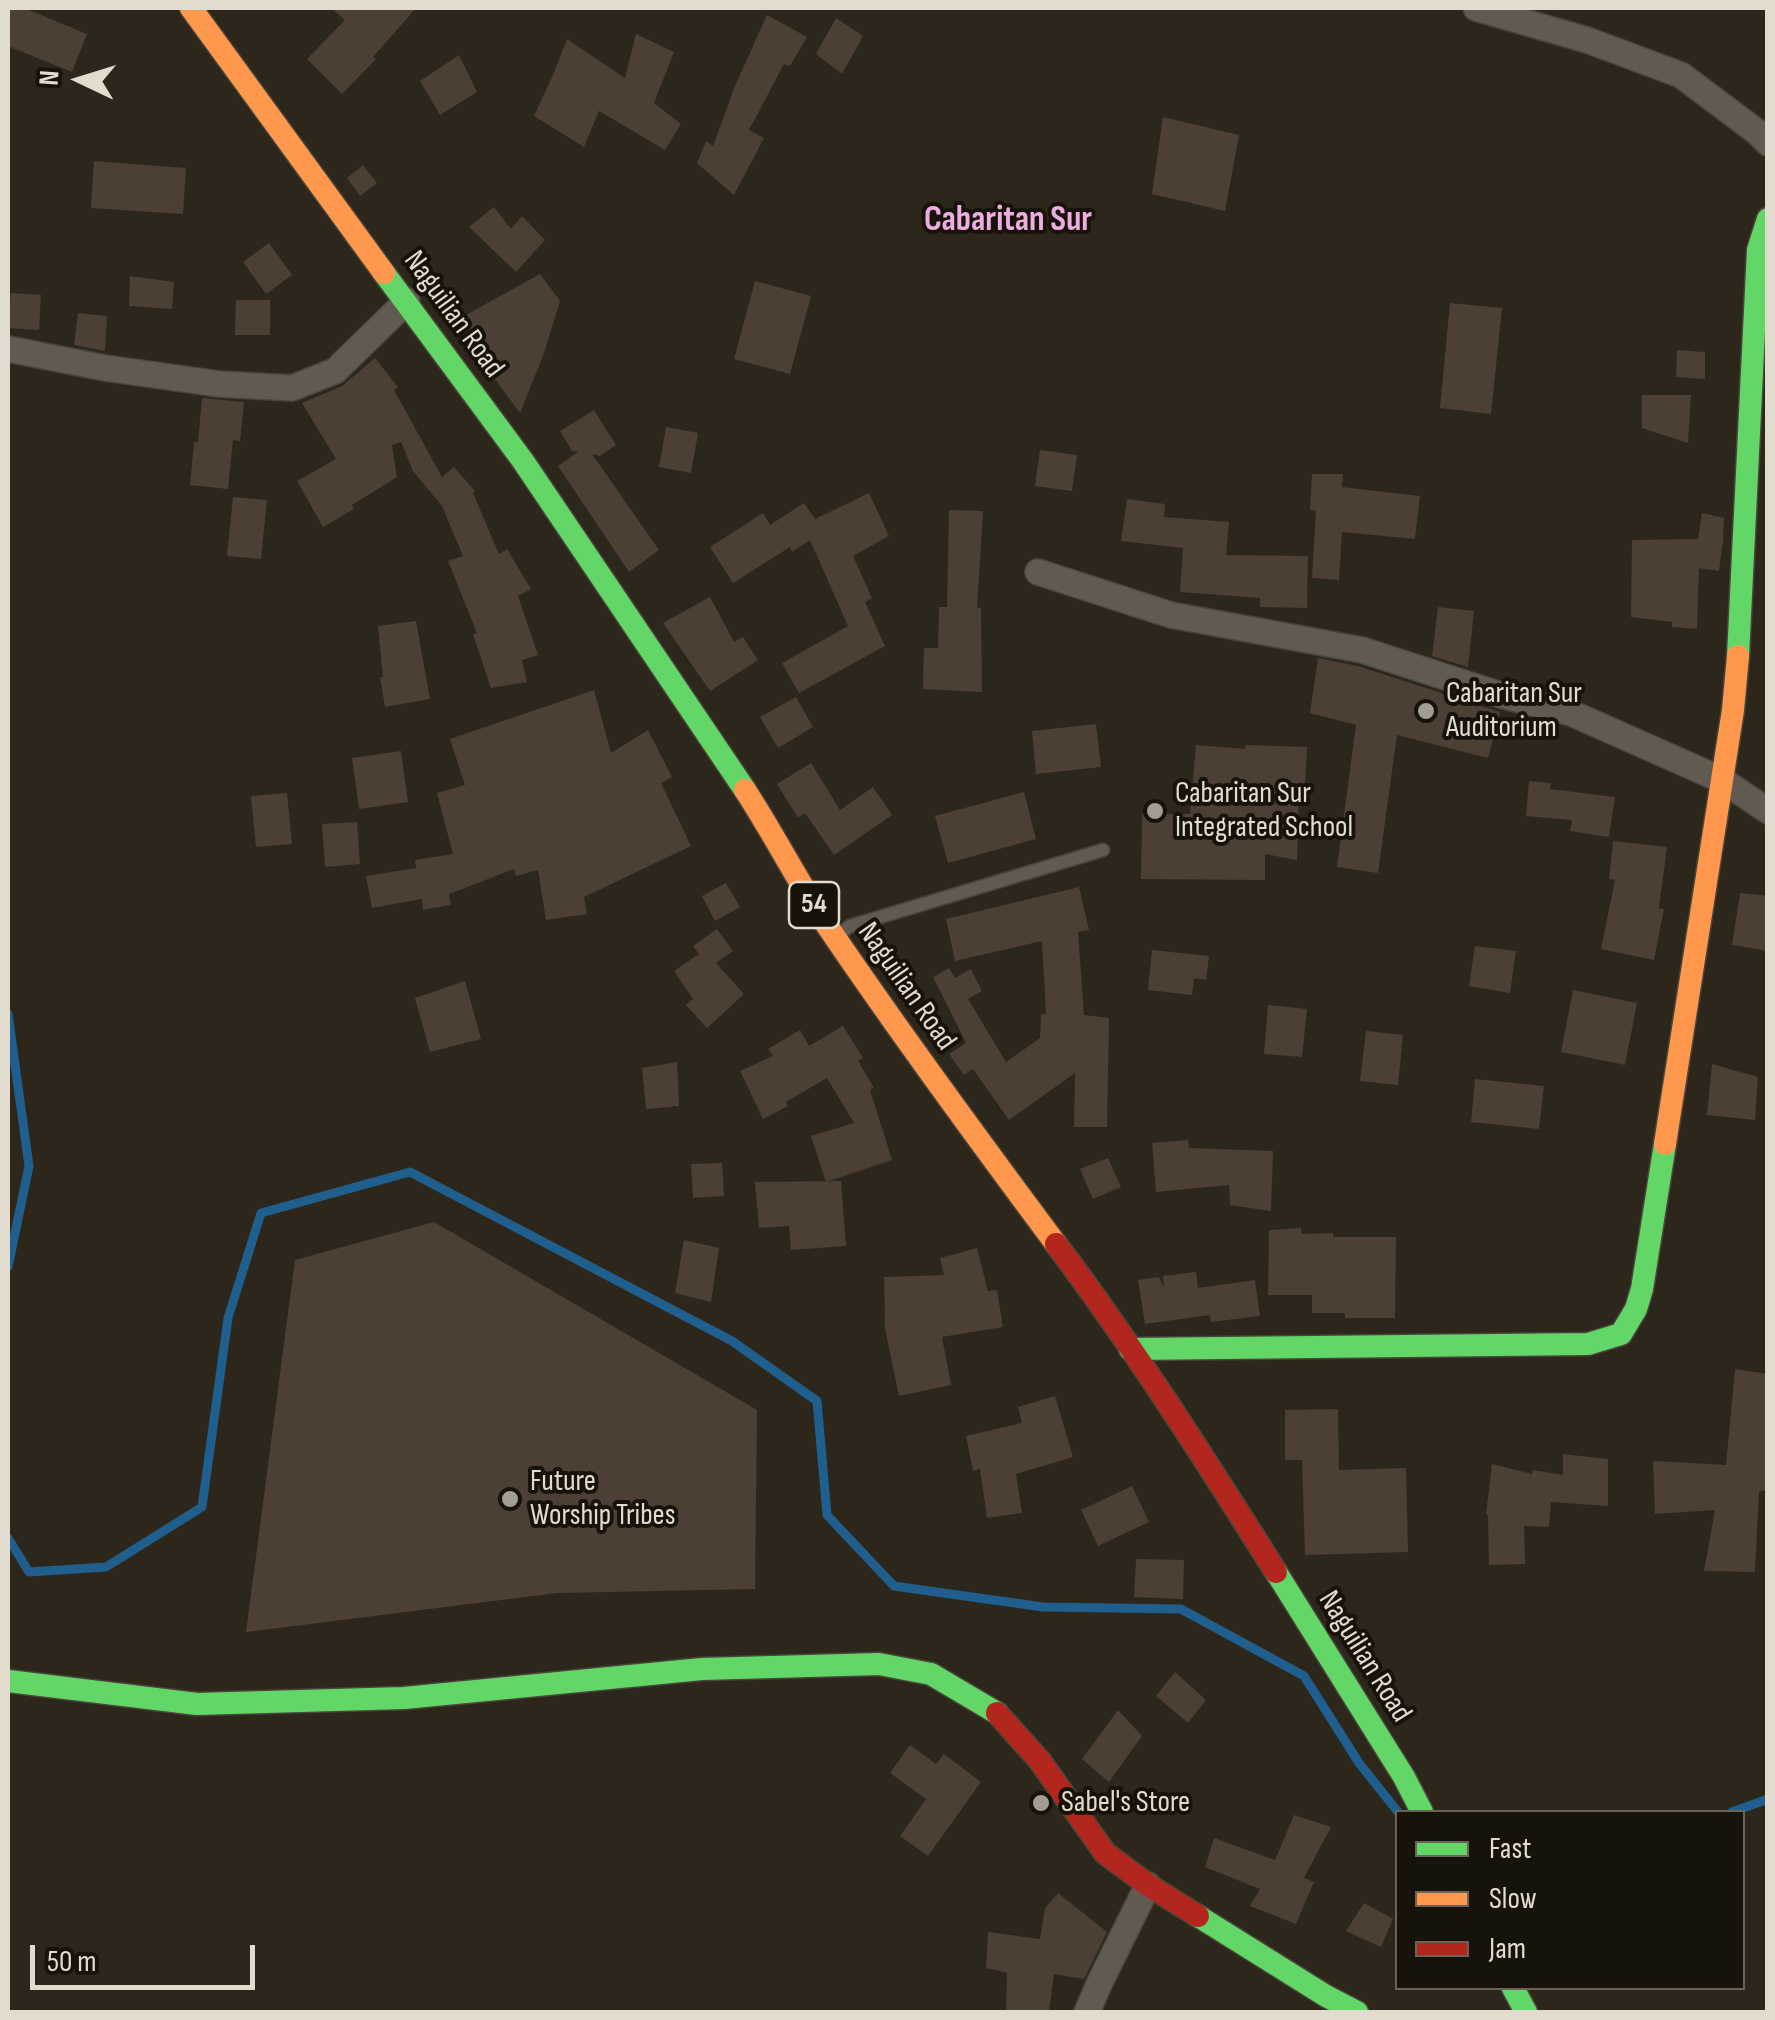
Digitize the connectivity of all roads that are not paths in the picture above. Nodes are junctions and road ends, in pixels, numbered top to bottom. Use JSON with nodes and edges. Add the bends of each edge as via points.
{"nodes":[{"id":1,"x":191,"y":8,"type":"edge"},
{"id":2,"x":1476,"y":8,"type":"edge"},
{"id":3,"x":1768,"y":143,"type":"edge"},
{"id":4,"x":1768,"y":219,"type":"edge"},
{"id":5,"x":407,"y":301,"type":"junction"},
{"id":6,"x":8,"y":349,"type":"edge"},
{"id":7,"x":1038,"y":572,"type":"dead end"},
{"id":8,"x":1722,"y":780,"type":"junction"},
{"id":9,"x":1768,"y":811,"type":"edge"},
{"id":10,"x":1103,"y":850,"type":"dead end"},
{"id":11,"x":835,"y":938,"type":"junction"},
{"id":12,"x":1130,"y":1349,"type":"junction"},
{"id":13,"x":8,"y":1681,"type":"edge"},
{"id":14,"x":1421,"y":1810,"type":"edge"},
{"id":15,"x":1148,"y":1885,"type":"junction"},
{"id":16,"x":1514,"y":1990,"type":"edge"},
{"id":17,"x":1087,"y":2012,"type":"edge"},
{"id":18,"x":1357,"y":2012,"type":"edge"},
{"id":19,"x":1526,"y":2012,"type":"edge"}],
"edges":[{"from":1,"to":5,"type":"main road","name":"Naguilian Road","number":"54"},
{"from":2,"to":3,"type":"street","via":[[1681,75]]},
{"from":4,"to":8,"type":"main road","via":[[1758,250],[1740,634]]},
{"from":5,"to":6,"type":"street","via":[[335,372],[292,388],[219,384]]},
{"from":5,"to":11,"type":"main road","name":"Naguilian Road","number":"54","via":[[524,461],[756,807]]},
{"from":7,"to":8,"type":"street","via":[[1171,615],[1362,650],[1571,713]]},
{"from":8,"to":9,"type":"street"},
{"from":8,"to":12,"type":"main road","via":[[1642,1289],[1621,1334],[1588,1344]]},
{"from":10,"to":11,"type":"lane","via":[[850,926]]},
{"from":11,"to":12,"type":"main road","name":"Naguilian Road","number":"54"},
{"from":12,"to":14,"type":"main road","name":"Naguilian Road","number":"54"},
{"from":13,"to":15,"type":"main road","via":[[197,1704],[404,1698],[702,1669],[879,1664],[931,1674],[1001,1715],[1105,1853]]},
{"from":15,"to":17,"type":"street"},
{"from":15,"to":18,"type":"main road"},
{"from":16,"to":19,"type":"main road"}]}
